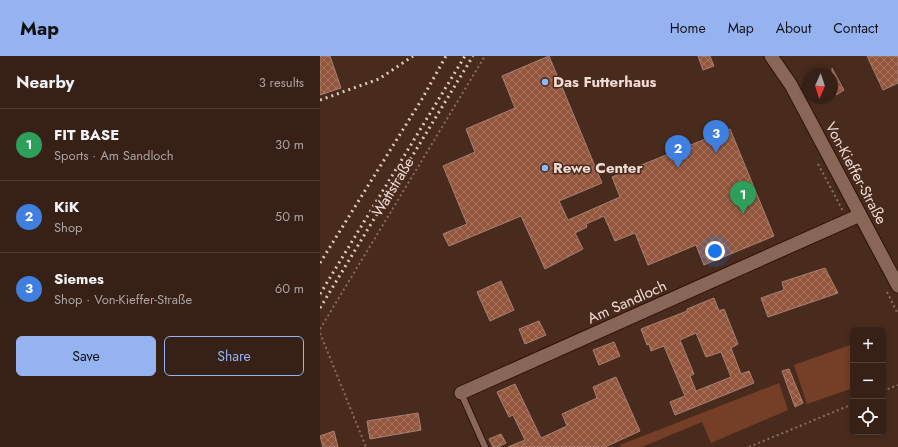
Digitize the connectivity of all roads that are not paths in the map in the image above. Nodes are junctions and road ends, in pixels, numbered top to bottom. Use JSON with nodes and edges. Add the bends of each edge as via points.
{"nodes":[{"id":1,"x":771,"y":56,"type":"edge"},
{"id":2,"x":854,"y":218,"type":"junction"},
{"id":3,"x":898,"y":286,"type":"edge"},
{"id":4,"x":461,"y":394,"type":"joint"},
{"id":5,"x":485,"y":447,"type":"edge"}],
"edges":[{"from":1,"to":2,"type":"street","name":"Von-Kieffer-Straße","via":[[791,85]]},
{"from":2,"to":3,"type":"street","name":"Von-Kieffer-Straße"},
{"from":2,"to":4,"type":"street","name":"Am Sandloch"},
{"from":4,"to":5,"type":"lane","name":"Am Sandloch"}]}
